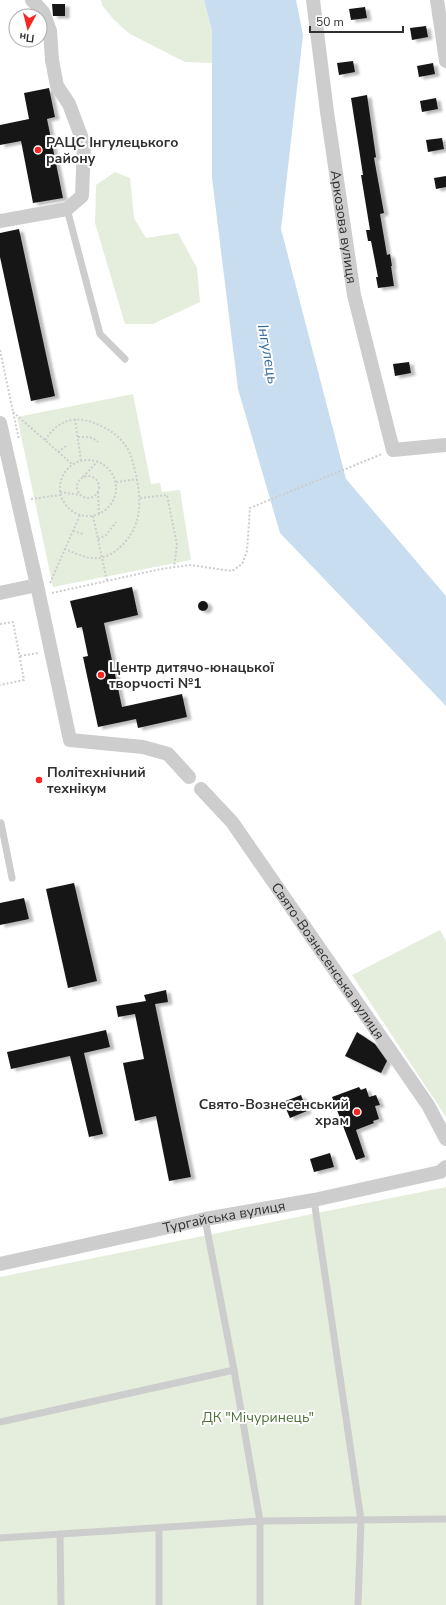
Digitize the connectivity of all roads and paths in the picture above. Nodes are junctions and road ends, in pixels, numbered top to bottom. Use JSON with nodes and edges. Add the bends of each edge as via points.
{"nodes":[{"id":1,"x":34,"y":0,"type":"edge"},
{"id":2,"x":313,"y":0,"type":"edge"},
{"id":3,"x":437,"y":0,"type":"edge"},
{"id":4,"x":446,"y":60,"type":"edge"},
{"id":5,"x":67,"y":208,"type":"junction"},
{"id":6,"x":0,"y":221,"type":"edge"},
{"id":7,"x":125,"y":359,"type":"dead end"},
{"id":8,"x":13,"y":412,"type":"dead end"},
{"id":9,"x":75,"y":419,"type":"junction"},
{"id":10,"x":1,"y":430,"type":"edge"},
{"id":11,"x":78,"y":437,"type":"junction"},
{"id":12,"x":45,"y":440,"type":"junction"},
{"id":13,"x":98,"y":442,"type":"dead end"},
{"id":14,"x":446,"y":445,"type":"edge"},
{"id":15,"x":66,"y":446,"type":"dead end"},
{"id":16,"x":392,"y":450,"type":"junction"},
{"id":17,"x":58,"y":452,"type":"junction"},
{"id":18,"x":81,"y":461,"type":"junction"},
{"id":19,"x":98,"y":462,"type":"junction"},
{"id":20,"x":72,"y":464,"type":"junction"},
{"id":21,"x":83,"y":477,"type":"junction"},
{"id":22,"x":137,"y":479,"type":"junction"},
{"id":23,"x":116,"y":482,"type":"junction"},
{"id":24,"x":98,"y":491,"type":"junction"},
{"id":25,"x":60,"y":493,"type":"junction"},
{"id":26,"x":80,"y":495,"type":"junction"},
{"id":27,"x":140,"y":498,"type":"junction"},
{"id":28,"x":31,"y":500,"type":"dead end"},
{"id":29,"x":99,"y":514,"type":"junction"},
{"id":30,"x":80,"y":515,"type":"junction"},
{"id":31,"x":93,"y":516,"type":"junction"},
{"id":32,"x":116,"y":522,"type":"dead end"},
{"id":33,"x":73,"y":531,"type":"junction"},
{"id":34,"x":83,"y":534,"type":"dead end"},
{"id":35,"x":98,"y":539,"type":"junction"},
{"id":36,"x":65,"y":549,"type":"junction"},
{"id":37,"x":102,"y":558,"type":"junction"},
{"id":38,"x":174,"y":567,"type":"junction"},
{"id":39,"x":107,"y":581,"type":"junction"},
{"id":40,"x":42,"y":589,"type":"junction"},
{"id":41,"x":0,"y":592,"type":"edge"},
{"id":42,"x":0,"y":624,"type":"edge"},
{"id":43,"x":51,"y":651,"type":"junction"},
{"id":44,"x":20,"y":656,"type":"junction"},
{"id":45,"x":0,"y":685,"type":"edge"},
{"id":46,"x":189,"y":777,"type":"dead end"},
{"id":47,"x":201,"y":789,"type":"dead end"},
{"id":48,"x":0,"y":824,"type":"edge"},
{"id":49,"x":12,"y":878,"type":"dead end"},
{"id":50,"x":446,"y":1139,"type":"edge"},
{"id":51,"x":446,"y":1167,"type":"edge"},
{"id":52,"x":314,"y":1200,"type":"junction"},
{"id":53,"x":205,"y":1219,"type":"junction"},
{"id":54,"x":0,"y":1264,"type":"edge"},
{"id":55,"x":234,"y":1370,"type":"junction"},
{"id":56,"x":0,"y":1422,"type":"edge"},
{"id":57,"x":446,"y":1519,"type":"edge"},
{"id":58,"x":361,"y":1520,"type":"junction"},
{"id":59,"x":260,"y":1521,"type":"junction"},
{"id":60,"x":159,"y":1528,"type":"junction"},
{"id":61,"x":60,"y":1534,"type":"junction"},
{"id":62,"x":0,"y":1538,"type":"edge"},
{"id":63,"x":61,"y":1605,"type":"edge"},
{"id":64,"x":159,"y":1605,"type":"edge"},
{"id":65,"x":260,"y":1605,"type":"edge"},
{"id":66,"x":358,"y":1605,"type":"edge"}],
"edges":[{"from":1,"to":5,"type":"street","via":[[43,12],[50,31],[57,86],[70,104],[84,144],[82,196]]},
{"from":2,"to":16,"type":"street","name":"Аркозова вулиця","via":[[354,295]]},
{"from":3,"to":4,"type":"street"},
{"from":5,"to":6,"type":"street"},
{"from":5,"to":7,"type":"lane","via":[[100,334]]},
{"from":8,"to":12,"type":"path"},
{"from":9,"to":11,"type":"path"},
{"from":9,"to":12,"type":"path","via":[[58,425]]},
{"from":9,"to":22,"type":"path","via":[[95,423],[113,433],[125,445]]},
{"from":10,"to":40,"type":"street"},
{"from":11,"to":13,"type":"path","via":[[93,438]]},
{"from":11,"to":18,"type":"path"},
{"from":12,"to":17,"type":"path"},
{"from":14,"to":16,"type":"street"},
{"from":15,"to":17,"type":"path"},
{"from":16,"to":38,"type":"path","via":[[250,508],[248,551],[242,564],[232,571],[190,565]]},
{"from":17,"to":20,"type":"path"},
{"from":18,"to":19,"type":"path"},
{"from":18,"to":20,"type":"path"},
{"from":19,"to":21,"type":"path"},
{"from":19,"to":23,"type":"path","via":[[108,468]]},
{"from":20,"to":25,"type":"path","via":[[63,473]]},
{"from":21,"to":24,"type":"path","via":[[93,478],[99,486]]},
{"from":21,"to":26,"type":"path","via":[[77,485]]},
{"from":22,"to":23,"type":"path"},
{"from":22,"to":27,"type":"path"},
{"from":23,"to":29,"type":"path","via":[[113,501]]},
{"from":24,"to":26,"type":"path","via":[[93,497],[86,498]]},
{"from":24,"to":29,"type":"path"},
{"from":25,"to":26,"type":"path"},
{"from":25,"to":28,"type":"path"},
{"from":25,"to":30,"type":"path","via":[[66,506]]},
{"from":27,"to":37,"type":"path","via":[[133,534],[121,547]]},
{"from":27,"to":38,"type":"path","via":[[167,495],[177,545]]},
{"from":29,"to":31,"type":"path"},
{"from":30,"to":31,"type":"path"},
{"from":30,"to":33,"type":"path"},
{"from":31,"to":35,"type":"path"},
{"from":32,"to":35,"type":"path","via":[[106,535]]},
{"from":33,"to":34,"type":"path"},
{"from":33,"to":36,"type":"path"},
{"from":35,"to":37,"type":"path"},
{"from":36,"to":37,"type":"path","via":[[88,558]]},
{"from":36,"to":40,"type":"path","via":[[52,581]]},
{"from":37,"to":39,"type":"path"},
{"from":38,"to":39,"type":"path"},
{"from":39,"to":40,"type":"path"},
{"from":40,"to":41,"type":"street"},
{"from":40,"to":43,"type":"street"},
{"from":42,"to":44,"type":"path","via":[[13,622]]},
{"from":43,"to":44,"type":"path"},
{"from":43,"to":46,"type":"street","via":[[70,740],[143,747],[168,754]]},
{"from":44,"to":45,"type":"path","via":[[24,680]]},
{"from":47,"to":50,"type":"street","name":"Свято-Вознесенська вулиця","via":[[232,822],[428,1105]]},
{"from":48,"to":49,"type":"lane"},
{"from":51,"to":52,"type":"street","name":"Тургайська вулиця","via":[[440,1172]]},
{"from":52,"to":53,"type":"street","name":"Тургайська вулиця"},
{"from":52,"to":58,"type":"lane"},
{"from":53,"to":54,"type":"street","name":"Тургайська вулиця"},
{"from":53,"to":55,"type":"lane"},
{"from":55,"to":56,"type":"lane"},
{"from":55,"to":59,"type":"lane"},
{"from":57,"to":58,"type":"lane"},
{"from":58,"to":59,"type":"lane"},
{"from":58,"to":66,"type":"lane"},
{"from":59,"to":60,"type":"lane"},
{"from":59,"to":65,"type":"lane"},
{"from":60,"to":61,"type":"lane"},
{"from":60,"to":64,"type":"lane"},
{"from":61,"to":62,"type":"lane"},
{"from":61,"to":63,"type":"lane"}]}
